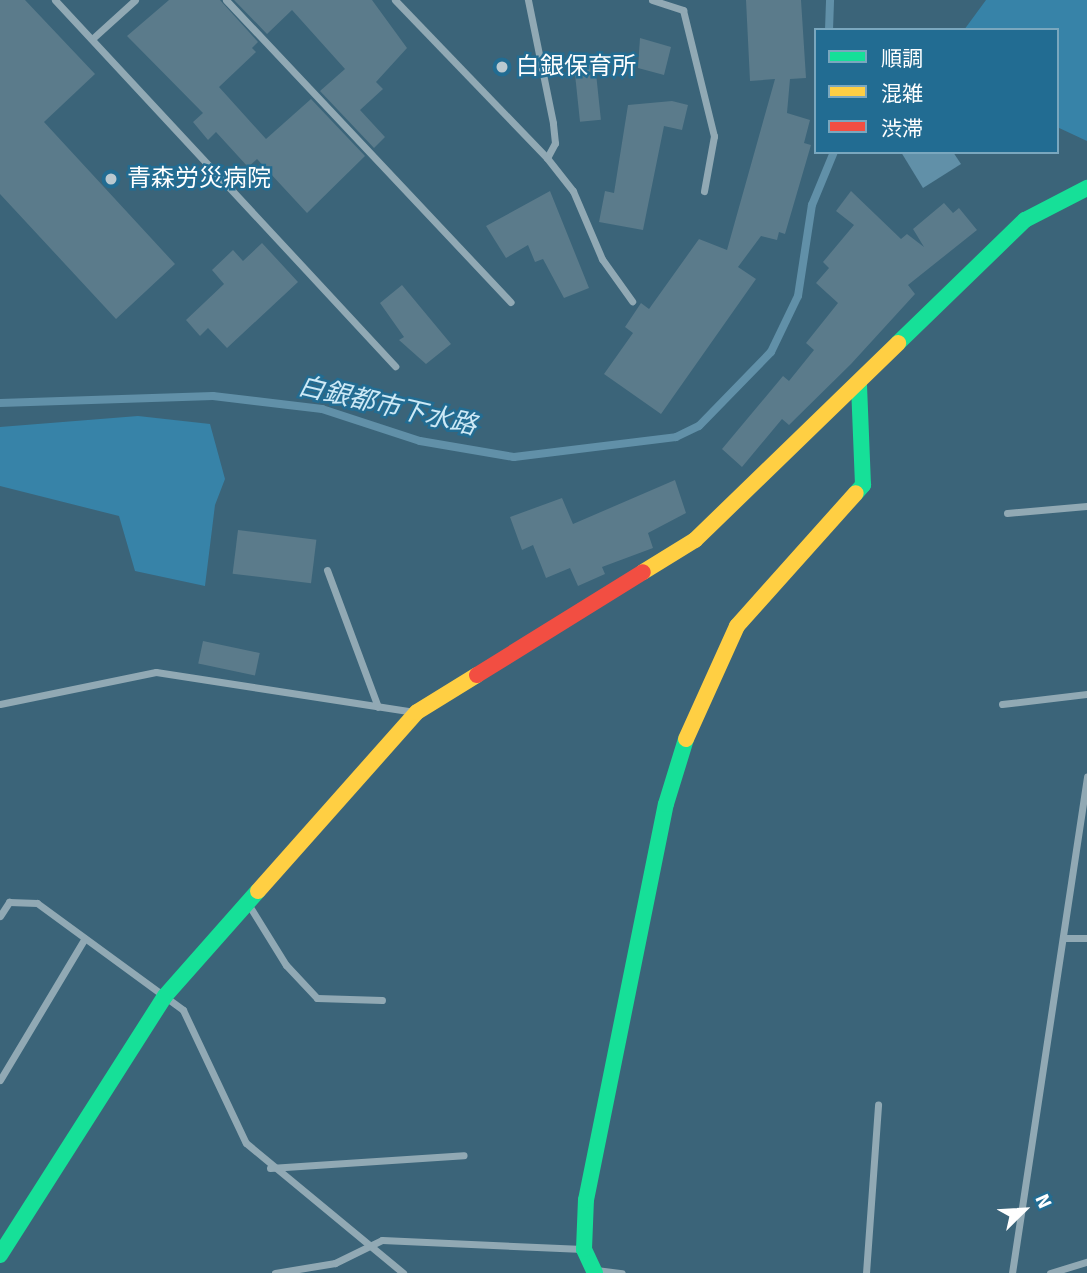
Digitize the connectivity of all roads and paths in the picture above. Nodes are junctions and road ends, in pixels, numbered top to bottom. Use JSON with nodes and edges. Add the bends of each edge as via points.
{"nodes":[{"id":1,"x":55,"y":0,"type":"edge"},
{"id":2,"x":135,"y":0,"type":"edge"},
{"id":3,"x":226,"y":0,"type":"edge"},
{"id":4,"x":395,"y":0,"type":"edge"},
{"id":5,"x":528,"y":0,"type":"edge"},
{"id":6,"x":652,"y":0,"type":"edge"},
{"id":7,"x":92,"y":39,"type":"junction"},
{"id":8,"x":547,"y":158,"type":"junction"},
{"id":9,"x":1087,"y":188,"type":"edge"},
{"id":10,"x":704,"y":191,"type":"dead end"},
{"id":11,"x":511,"y":302,"type":"dead end"},
{"id":12,"x":632,"y":302,"type":"dead end"},
{"id":13,"x":395,"y":366,"type":"dead end"},
{"id":14,"x":859,"y":384,"type":"junction"},
{"id":15,"x":1087,"y":506,"type":"edge"},
{"id":16,"x":1007,"y":513,"type":"dead end"},
{"id":17,"x":327,"y":569,"type":"dead end"},
{"id":18,"x":1087,"y":694,"type":"edge"},
{"id":19,"x":0,"y":704,"type":"edge"},
{"id":20,"x":1003,"y":704,"type":"dead end"},
{"id":21,"x":378,"y":707,"type":"junction"},
{"id":22,"x":417,"y":712,"type":"junction"},
{"id":23,"x":1087,"y":777,"type":"edge"},
{"id":24,"x":247,"y":904,"type":"junction"},
{"id":25,"x":0,"y":916,"type":"edge"},
{"id":26,"x":85,"y":938,"type":"junction"},
{"id":27,"x":1063,"y":938,"type":"junction"},
{"id":28,"x":1087,"y":938,"type":"edge"},
{"id":29,"x":165,"y":996,"type":"junction"},
{"id":30,"x":383,"y":1000,"type":"dead end"},
{"id":31,"x":0,"y":1080,"type":"edge"},
{"id":32,"x":878,"y":1104,"type":"dead end"},
{"id":33,"x":464,"y":1155,"type":"dead end"},
{"id":34,"x":269,"y":1168,"type":"junction"},
{"id":35,"x":369,"y":1243,"type":"junction"},
{"id":36,"x":583,"y":1249,"type":"junction"},
{"id":37,"x":0,"y":1255,"type":"edge"},
{"id":38,"x":1087,"y":1262,"type":"edge"},
{"id":39,"x":595,"y":1271,"type":"edge"},
{"id":40,"x":275,"y":1273,"type":"edge"},
{"id":41,"x":403,"y":1273,"type":"edge"},
{"id":42,"x":622,"y":1273,"type":"edge"},
{"id":43,"x":866,"y":1273,"type":"edge"},
{"id":44,"x":1013,"y":1273,"type":"edge"},
{"id":45,"x":1049,"y":1273,"type":"edge"}],
"edges":[{"from":1,"to":7,"type":"street"},
{"from":2,"to":7,"type":"street"},
{"from":3,"to":11,"type":"street"},
{"from":4,"to":8,"type":"street"},
{"from":5,"to":8,"type":"street","via":[[554,123]]},
{"from":6,"to":10,"type":"street","via":[[683,10],[714,136]]},
{"from":7,"to":13,"type":"street"},
{"from":8,"to":12,"type":"street","via":[[573,191],[602,259]]},
{"from":9,"to":14,"type":"street","via":[[1025,219]]},
{"from":14,"to":22,"type":"street","via":[[695,540]]},
{"from":14,"to":36,"type":"street","via":[[863,485],[737,626],[686,739],[635,945],[592,1161]]},
{"from":15,"to":16,"type":"street"},
{"from":17,"to":21,"type":"street"},
{"from":18,"to":20,"type":"street"},
{"from":19,"to":21,"type":"street","via":[[156,672]]},
{"from":21,"to":22,"type":"street"},
{"from":22,"to":24,"type":"street"},
{"from":23,"to":27,"type":"street"},
{"from":24,"to":29,"type":"street"},
{"from":24,"to":30,"type":"street","via":[[286,965],[317,998]]},
{"from":25,"to":26,"type":"street","via":[[9,902],[23,898]]},
{"from":26,"to":29,"type":"street"},
{"from":26,"to":31,"type":"street"},
{"from":27,"to":28,"type":"street"},
{"from":27,"to":44,"type":"street"},
{"from":29,"to":34,"type":"street","via":[[183,1010],[246,1143]]},
{"from":29,"to":37,"type":"street"},
{"from":32,"to":43,"type":"street"},
{"from":33,"to":34,"type":"street"},
{"from":34,"to":35,"type":"street"},
{"from":35,"to":36,"type":"street"},
{"from":35,"to":40,"type":"street","via":[[335,1263]]},
{"from":35,"to":41,"type":"street"},
{"from":36,"to":39,"type":"street"},
{"from":38,"to":45,"type":"street"},
{"from":39,"to":42,"type":"street"}]}
